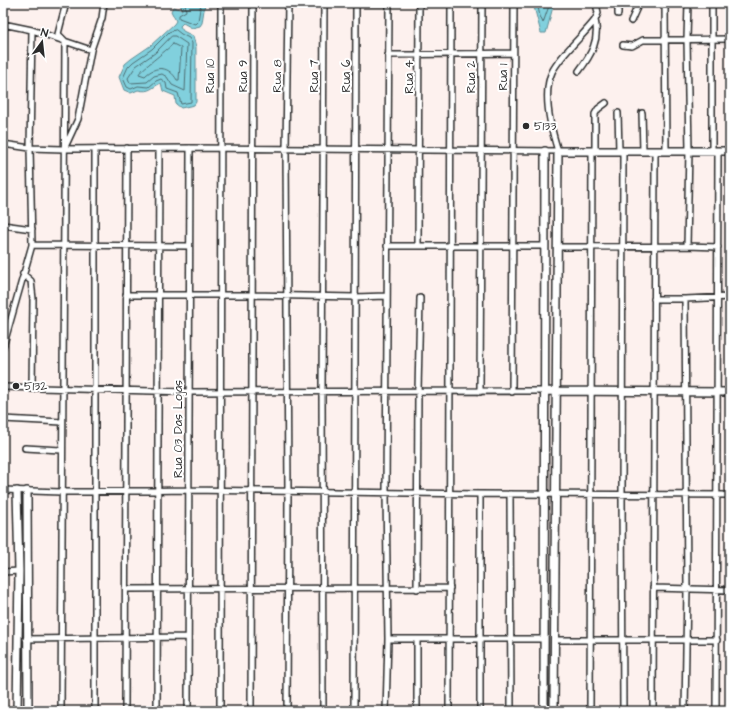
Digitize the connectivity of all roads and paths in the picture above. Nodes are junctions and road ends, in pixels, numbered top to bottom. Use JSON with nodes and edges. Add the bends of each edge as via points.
{"nodes":[{"id":1,"x":4,"y":3,"type":"edge"},
{"id":2,"x":66,"y":3,"type":"edge"},
{"id":3,"x":104,"y":3,"type":"edge"},
{"id":4,"x":221,"y":3,"type":"edge"},
{"id":5,"x":253,"y":3,"type":"edge"},
{"id":6,"x":288,"y":3,"type":"edge"},
{"id":7,"x":324,"y":3,"type":"edge"},
{"id":8,"x":331,"y":3,"type":"edge"},
{"id":9,"x":356,"y":3,"type":"edge"},
{"id":10,"x":388,"y":3,"type":"edge"},
{"id":11,"x":419,"y":3,"type":"edge"},
{"id":12,"x":451,"y":3,"type":"edge"},
{"id":13,"x":482,"y":3,"type":"edge"},
{"id":14,"x":514,"y":3,"type":"edge"},
{"id":15,"x":596,"y":3,"type":"edge"},
{"id":16,"x":618,"y":3,"type":"edge"},
{"id":17,"x":639,"y":3,"type":"edge"},
{"id":18,"x":665,"y":3,"type":"edge"},
{"id":19,"x":688,"y":3,"type":"edge"},
{"id":20,"x":712,"y":3,"type":"edge"},
{"id":21,"x":618,"y":14,"type":"dead end"},
{"id":22,"x":595,"y":20,"type":"junction"},
{"id":23,"x":631,"y":21,"type":"dead end"},
{"id":24,"x":3,"y":24,"type":"edge"},
{"id":25,"x":32,"y":30,"type":"junction"},
{"id":26,"x":665,"y":39,"type":"junction"},
{"id":27,"x":712,"y":39,"type":"junction"},
{"id":28,"x":730,"y":39,"type":"edge"},
{"id":29,"x":687,"y":40,"type":"junction"},
{"id":30,"x":65,"y":41,"type":"junction"},
{"id":31,"x":624,"y":45,"type":"dead end"},
{"id":32,"x":3,"y":47,"type":"edge"},
{"id":33,"x":91,"y":50,"type":"junction"},
{"id":34,"x":450,"y":54,"type":"junction"},
{"id":35,"x":481,"y":54,"type":"junction"},
{"id":36,"x":513,"y":54,"type":"junction"},
{"id":37,"x":419,"y":55,"type":"junction"},
{"id":38,"x":388,"y":56,"type":"junction"},
{"id":39,"x":579,"y":71,"type":"dead end"},
{"id":40,"x":606,"y":103,"type":"dead end"},
{"id":41,"x":618,"y":113,"type":"dead end"},
{"id":42,"x":642,"y":113,"type":"dead end"},
{"id":43,"x":3,"y":144,"type":"edge"},
{"id":44,"x":30,"y":148,"type":"junction"},
{"id":45,"x":127,"y":148,"type":"junction"},
{"id":46,"x":190,"y":148,"type":"junction"},
{"id":47,"x":220,"y":148,"type":"junction"},
{"id":48,"x":95,"y":149,"type":"junction"},
{"id":49,"x":159,"y":149,"type":"junction"},
{"id":50,"x":253,"y":149,"type":"junction"},
{"id":51,"x":286,"y":149,"type":"junction"},
{"id":52,"x":323,"y":149,"type":"junction"},
{"id":53,"x":63,"y":150,"type":"junction"},
{"id":54,"x":355,"y":150,"type":"junction"},
{"id":55,"x":388,"y":150,"type":"junction"},
{"id":56,"x":450,"y":150,"type":"junction"},
{"id":57,"x":514,"y":150,"type":"junction"},
{"id":58,"x":419,"y":151,"type":"junction"},
{"id":59,"x":481,"y":151,"type":"junction"},
{"id":60,"x":545,"y":151,"type":"junction"},
{"id":61,"x":558,"y":151,"type":"junction"},
{"id":62,"x":594,"y":151,"type":"junction"},
{"id":63,"x":621,"y":151,"type":"junction"},
{"id":64,"x":642,"y":151,"type":"junction"},
{"id":65,"x":655,"y":151,"type":"junction"},
{"id":66,"x":666,"y":151,"type":"junction"},
{"id":67,"x":689,"y":151,"type":"junction"},
{"id":68,"x":715,"y":151,"type":"junction"},
{"id":69,"x":730,"y":151,"type":"edge"},
{"id":70,"x":3,"y":225,"type":"edge"},
{"id":71,"x":32,"y":229,"type":"junction"},
{"id":72,"x":32,"y":245,"type":"junction"},
{"id":73,"x":63,"y":245,"type":"junction"},
{"id":74,"x":94,"y":245,"type":"junction"},
{"id":75,"x":126,"y":245,"type":"junction"},
{"id":76,"x":513,"y":245,"type":"junction"},
{"id":77,"x":158,"y":246,"type":"junction"},
{"id":78,"x":188,"y":246,"type":"junction"},
{"id":79,"x":387,"y":246,"type":"junction"},
{"id":80,"x":418,"y":246,"type":"junction"},
{"id":81,"x":449,"y":246,"type":"junction"},
{"id":82,"x":482,"y":246,"type":"junction"},
{"id":83,"x":545,"y":246,"type":"junction"},
{"id":84,"x":623,"y":246,"type":"junction"},
{"id":85,"x":655,"y":246,"type":"junction"},
{"id":86,"x":687,"y":246,"type":"junction"},
{"id":87,"x":558,"y":247,"type":"junction"},
{"id":88,"x":592,"y":247,"type":"junction"},
{"id":89,"x":718,"y":247,"type":"junction"},
{"id":90,"x":24,"y":274,"type":"junction"},
{"id":91,"x":189,"y":295,"type":"junction"},
{"id":92,"x":220,"y":295,"type":"junction"},
{"id":93,"x":252,"y":295,"type":"junction"},
{"id":94,"x":288,"y":295,"type":"junction"},
{"id":95,"x":126,"y":296,"type":"junction"},
{"id":96,"x":157,"y":296,"type":"junction"},
{"id":97,"x":323,"y":296,"type":"junction"},
{"id":98,"x":386,"y":296,"type":"junction"},
{"id":99,"x":355,"y":297,"type":"junction"},
{"id":100,"x":718,"y":297,"type":"junction"},
{"id":101,"x":730,"y":297,"type":"edge"},
{"id":102,"x":420,"y":298,"type":"dead end"},
{"id":103,"x":654,"y":299,"type":"junction"},
{"id":104,"x":685,"y":299,"type":"junction"},
{"id":105,"x":3,"y":348,"type":"edge"},
{"id":106,"x":3,"y":388,"type":"edge"},
{"id":107,"x":32,"y":389,"type":"junction"},
{"id":108,"x":62,"y":390,"type":"junction"},
{"id":109,"x":94,"y":390,"type":"junction"},
{"id":110,"x":126,"y":390,"type":"junction"},
{"id":111,"x":157,"y":391,"type":"junction"},
{"id":112,"x":252,"y":391,"type":"junction"},
{"id":113,"x":322,"y":391,"type":"junction"},
{"id":114,"x":386,"y":391,"type":"junction"},
{"id":115,"x":418,"y":391,"type":"junction"},
{"id":116,"x":449,"y":391,"type":"junction"},
{"id":117,"x":189,"y":392,"type":"junction"},
{"id":118,"x":220,"y":392,"type":"junction"},
{"id":119,"x":286,"y":392,"type":"junction"},
{"id":120,"x":356,"y":392,"type":"junction"},
{"id":121,"x":480,"y":392,"type":"junction"},
{"id":122,"x":512,"y":392,"type":"junction"},
{"id":123,"x":545,"y":392,"type":"junction"},
{"id":124,"x":557,"y":392,"type":"junction"},
{"id":125,"x":591,"y":392,"type":"junction"},
{"id":126,"x":622,"y":392,"type":"junction"},
{"id":127,"x":654,"y":392,"type":"junction"},
{"id":128,"x":685,"y":392,"type":"junction"},
{"id":129,"x":717,"y":392,"type":"junction"},
{"id":130,"x":730,"y":392,"type":"edge"},
{"id":131,"x":3,"y":419,"type":"edge"},
{"id":132,"x":62,"y":422,"type":"junction"},
{"id":133,"x":25,"y":448,"type":"dead end"},
{"id":134,"x":61,"y":450,"type":"junction"},
{"id":135,"x":3,"y":490,"type":"edge"},
{"id":136,"x":188,"y":490,"type":"junction"},
{"id":137,"x":17,"y":491,"type":"junction"},
{"id":138,"x":27,"y":491,"type":"junction"},
{"id":139,"x":156,"y":491,"type":"junction"},
{"id":140,"x":61,"y":492,"type":"junction"},
{"id":141,"x":95,"y":492,"type":"junction"},
{"id":142,"x":126,"y":492,"type":"junction"},
{"id":143,"x":221,"y":492,"type":"junction"},
{"id":144,"x":252,"y":492,"type":"junction"},
{"id":145,"x":288,"y":492,"type":"junction"},
{"id":146,"x":323,"y":493,"type":"junction"},
{"id":147,"x":354,"y":493,"type":"junction"},
{"id":148,"x":386,"y":493,"type":"junction"},
{"id":149,"x":418,"y":493,"type":"junction"},
{"id":150,"x":449,"y":494,"type":"junction"},
{"id":151,"x":480,"y":494,"type":"junction"},
{"id":152,"x":510,"y":494,"type":"junction"},
{"id":153,"x":546,"y":494,"type":"junction"},
{"id":154,"x":557,"y":494,"type":"junction"},
{"id":155,"x":590,"y":494,"type":"junction"},
{"id":156,"x":654,"y":494,"type":"junction"},
{"id":157,"x":685,"y":494,"type":"junction"},
{"id":158,"x":622,"y":495,"type":"junction"},
{"id":159,"x":717,"y":495,"type":"junction"},
{"id":160,"x":730,"y":495,"type":"edge"},
{"id":161,"x":19,"y":571,"type":"junction"},
{"id":162,"x":3,"y":572,"type":"edge"},
{"id":163,"x":323,"y":588,"type":"junction"},
{"id":164,"x":386,"y":588,"type":"junction"},
{"id":165,"x":417,"y":588,"type":"junction"},
{"id":166,"x":450,"y":588,"type":"junction"},
{"id":167,"x":653,"y":588,"type":"junction"},
{"id":168,"x":126,"y":589,"type":"junction"},
{"id":169,"x":157,"y":589,"type":"junction"},
{"id":170,"x":188,"y":589,"type":"junction"},
{"id":171,"x":221,"y":589,"type":"junction"},
{"id":172,"x":252,"y":589,"type":"junction"},
{"id":173,"x":287,"y":589,"type":"junction"},
{"id":174,"x":356,"y":589,"type":"junction"},
{"id":175,"x":686,"y":589,"type":"junction"},
{"id":176,"x":717,"y":590,"type":"junction"},
{"id":177,"x":730,"y":590,"type":"edge"},
{"id":178,"x":126,"y":637,"type":"junction"},
{"id":179,"x":157,"y":637,"type":"junction"},
{"id":180,"x":188,"y":637,"type":"junction"},
{"id":181,"x":61,"y":638,"type":"junction"},
{"id":182,"x":95,"y":638,"type":"junction"},
{"id":183,"x":388,"y":638,"type":"junction"},
{"id":184,"x":26,"y":639,"type":"junction"},
{"id":185,"x":417,"y":639,"type":"junction"},
{"id":186,"x":449,"y":639,"type":"junction"},
{"id":187,"x":480,"y":639,"type":"junction"},
{"id":188,"x":544,"y":639,"type":"junction"},
{"id":189,"x":623,"y":639,"type":"junction"},
{"id":190,"x":653,"y":639,"type":"junction"},
{"id":191,"x":512,"y":640,"type":"junction"},
{"id":192,"x":554,"y":640,"type":"junction"},
{"id":193,"x":591,"y":640,"type":"junction"},
{"id":194,"x":686,"y":640,"type":"junction"},
{"id":195,"x":717,"y":640,"type":"junction"},
{"id":196,"x":17,"y":711,"type":"edge"},
{"id":197,"x":28,"y":711,"type":"edge"},
{"id":198,"x":61,"y":711,"type":"edge"},
{"id":199,"x":95,"y":711,"type":"edge"},
{"id":200,"x":124,"y":711,"type":"edge"},
{"id":201,"x":157,"y":711,"type":"edge"},
{"id":202,"x":188,"y":711,"type":"edge"},
{"id":203,"x":220,"y":711,"type":"edge"},
{"id":204,"x":251,"y":711,"type":"edge"},
{"id":205,"x":287,"y":711,"type":"edge"},
{"id":206,"x":323,"y":711,"type":"edge"},
{"id":207,"x":354,"y":711,"type":"edge"},
{"id":208,"x":386,"y":711,"type":"edge"},
{"id":209,"x":417,"y":711,"type":"edge"},
{"id":210,"x":449,"y":711,"type":"edge"},
{"id":211,"x":480,"y":711,"type":"edge"},
{"id":212,"x":511,"y":711,"type":"edge"},
{"id":213,"x":544,"y":711,"type":"edge"},
{"id":214,"x":554,"y":711,"type":"edge"},
{"id":215,"x":590,"y":711,"type":"edge"},
{"id":216,"x":623,"y":711,"type":"edge"},
{"id":217,"x":653,"y":711,"type":"edge"},
{"id":218,"x":685,"y":711,"type":"edge"},
{"id":219,"x":716,"y":711,"type":"edge"}],
"edges":[{"from":1,"to":24,"type":"street"},
{"from":2,"to":30,"type":"street","via":[[58,34]]},
{"from":3,"to":33,"type":"street","via":[[102,18]]},
{"from":4,"to":47,"type":"street","name":"Rua 10"},
{"from":5,"to":50,"type":"street","name":"Rua 9"},
{"from":6,"to":51,"type":"street","name":"Rua 8"},
{"from":7,"to":52,"type":"street","name":"Rua 7"},
{"from":8,"to":9,"type":"street"},
{"from":9,"to":10,"type":"street"},
{"from":9,"to":54,"type":"street","name":"Rua 6"},
{"from":10,"to":38,"type":"street"},
{"from":11,"to":37,"type":"street","name":"Rua 4"},
{"from":12,"to":34,"type":"street"},
{"from":13,"to":35,"type":"street","name":"Rua 2"},
{"from":14,"to":36,"type":"street","name":"Rua 1"},
{"from":15,"to":22,"type":"street","via":[[598,13]]},
{"from":16,"to":21,"type":"street"},
{"from":17,"to":23,"type":"street"},
{"from":18,"to":26,"type":"street"},
{"from":19,"to":29,"type":"street"},
{"from":20,"to":27,"type":"street"},
{"from":22,"to":39,"type":"street","via":[[598,29],[596,43]]},
{"from":22,"to":61,"type":"street","via":[[552,73],[548,110]]},
{"from":24,"to":25,"type":"street"},
{"from":24,"to":32,"type":"street"},
{"from":25,"to":30,"type":"street"},
{"from":25,"to":44,"type":"street"},
{"from":26,"to":29,"type":"street"},
{"from":26,"to":31,"type":"street","via":[[643,40],[632,46]]},
{"from":26,"to":66,"type":"street"},
{"from":27,"to":28,"type":"street"},
{"from":27,"to":29,"type":"street"},
{"from":27,"to":68,"type":"street"},
{"from":29,"to":67,"type":"street"},
{"from":30,"to":33,"type":"street"},
{"from":30,"to":53,"type":"street"},
{"from":33,"to":53,"type":"street","via":[[78,119]]},
{"from":34,"to":35,"type":"street"},
{"from":34,"to":37,"type":"street"},
{"from":34,"to":56,"type":"street"},
{"from":35,"to":36,"type":"street"},
{"from":35,"to":59,"type":"street","name":"Rua 2"},
{"from":36,"to":57,"type":"street","name":"Rua 1"},
{"from":37,"to":38,"type":"street"},
{"from":37,"to":58,"type":"street","name":"Rua 4"},
{"from":38,"to":55,"type":"street"},
{"from":40,"to":62,"type":"street","via":[[595,114]]},
{"from":41,"to":63,"type":"street"},
{"from":42,"to":64,"type":"street"},
{"from":43,"to":44,"type":"street"},
{"from":44,"to":53,"type":"street"},
{"from":44,"to":71,"type":"street"},
{"from":45,"to":48,"type":"street"},
{"from":45,"to":49,"type":"street"},
{"from":45,"to":75,"type":"street"},
{"from":46,"to":47,"type":"street"},
{"from":46,"to":49,"type":"street"},
{"from":46,"to":78,"type":"street","name":"Rua 03 Das Lojas"},
{"from":47,"to":50,"type":"street"},
{"from":47,"to":92,"type":"street","name":"Rua 10"},
{"from":48,"to":53,"type":"street"},
{"from":48,"to":74,"type":"street"},
{"from":49,"to":77,"type":"street"},
{"from":50,"to":51,"type":"street"},
{"from":50,"to":93,"type":"street","name":"Rua 9"},
{"from":51,"to":52,"type":"street"},
{"from":51,"to":94,"type":"street","name":"Rua 8"},
{"from":52,"to":54,"type":"street"},
{"from":52,"to":97,"type":"street","name":"Rua 7"},
{"from":53,"to":73,"type":"street"},
{"from":54,"to":55,"type":"street"},
{"from":54,"to":99,"type":"street","name":"Rua 6"},
{"from":55,"to":58,"type":"street"},
{"from":55,"to":79,"type":"street"},
{"from":56,"to":58,"type":"street"},
{"from":56,"to":59,"type":"street"},
{"from":56,"to":81,"type":"street"},
{"from":57,"to":59,"type":"street"},
{"from":57,"to":60,"type":"street"},
{"from":57,"to":76,"type":"street","name":"Rua 1"},
{"from":58,"to":80,"type":"street","name":"Rua 4"},
{"from":59,"to":82,"type":"street","name":"Rua 2"},
{"from":60,"to":61,"type":"street"},
{"from":60,"to":83,"type":"street"},
{"from":61,"to":62,"type":"street"},
{"from":61,"to":87,"type":"street"},
{"from":62,"to":63,"type":"street"},
{"from":62,"to":88,"type":"street"},
{"from":63,"to":64,"type":"street"},
{"from":63,"to":84,"type":"street"},
{"from":64,"to":65,"type":"street"},
{"from":65,"to":66,"type":"street"},
{"from":65,"to":85,"type":"street"},
{"from":66,"to":67,"type":"street"},
{"from":67,"to":68,"type":"street"},
{"from":67,"to":86,"type":"street"},
{"from":68,"to":69,"type":"street"},
{"from":68,"to":89,"type":"street"},
{"from":70,"to":71,"type":"street"},
{"from":71,"to":72,"type":"street"},
{"from":72,"to":73,"type":"street"},
{"from":72,"to":90,"type":"street"},
{"from":73,"to":74,"type":"street"},
{"from":73,"to":108,"type":"street"},
{"from":74,"to":75,"type":"street"},
{"from":74,"to":109,"type":"street"},
{"from":75,"to":77,"type":"street"},
{"from":75,"to":95,"type":"street"},
{"from":76,"to":82,"type":"street"},
{"from":76,"to":83,"type":"street"},
{"from":76,"to":122,"type":"street","name":"Rua 1"},
{"from":77,"to":78,"type":"street"},
{"from":77,"to":96,"type":"street"},
{"from":78,"to":91,"type":"street","name":"Rua 03 Das Lojas"},
{"from":79,"to":80,"type":"street"},
{"from":79,"to":98,"type":"street"},
{"from":80,"to":81,"type":"street"},
{"from":81,"to":82,"type":"street"},
{"from":81,"to":116,"type":"street"},
{"from":82,"to":121,"type":"street","name":"Rua 2"},
{"from":83,"to":123,"type":"street"},
{"from":84,"to":85,"type":"street"},
{"from":84,"to":88,"type":"street"},
{"from":84,"to":126,"type":"street"},
{"from":85,"to":86,"type":"street"},
{"from":85,"to":103,"type":"street"},
{"from":86,"to":89,"type":"street"},
{"from":87,"to":88,"type":"street"},
{"from":87,"to":124,"type":"street"},
{"from":88,"to":125,"type":"street"},
{"from":89,"to":100,"type":"street"},
{"from":90,"to":105,"type":"street"},
{"from":90,"to":107,"type":"street","via":[[31,281],[33,299]]},
{"from":91,"to":92,"type":"street"},
{"from":91,"to":96,"type":"street"},
{"from":91,"to":117,"type":"street","name":"Rua 03 Das Lojas"},
{"from":92,"to":93,"type":"street"},
{"from":92,"to":118,"type":"street","name":"Rua 10"},
{"from":93,"to":94,"type":"street"},
{"from":93,"to":112,"type":"street","name":"Rua 9"},
{"from":94,"to":97,"type":"street"},
{"from":94,"to":119,"type":"street","name":"Rua 8"},
{"from":95,"to":96,"type":"street"},
{"from":95,"to":110,"type":"street"},
{"from":96,"to":111,"type":"street"},
{"from":97,"to":99,"type":"street"},
{"from":97,"to":113,"type":"street","name":"Rua 7"},
{"from":98,"to":99,"type":"street"},
{"from":98,"to":114,"type":"street"},
{"from":99,"to":120,"type":"street","name":"Rua 6"},
{"from":100,"to":101,"type":"street"},
{"from":100,"to":104,"type":"street"},
{"from":100,"to":129,"type":"street"},
{"from":102,"to":115,"type":"street"},
{"from":103,"to":104,"type":"street"},
{"from":103,"to":127,"type":"street"},
{"from":104,"to":128,"type":"street"},
{"from":106,"to":107,"type":"street"},
{"from":107,"to":108,"type":"street"},
{"from":108,"to":109,"type":"street"},
{"from":108,"to":132,"type":"street"},
{"from":109,"to":110,"type":"street"},
{"from":109,"to":141,"type":"street"},
{"from":110,"to":111,"type":"street"},
{"from":110,"to":142,"type":"street"},
{"from":111,"to":117,"type":"street"},
{"from":111,"to":139,"type":"street"},
{"from":112,"to":118,"type":"street"},
{"from":112,"to":119,"type":"street"},
{"from":112,"to":144,"type":"street","name":"Rua 9"},
{"from":113,"to":119,"type":"street"},
{"from":113,"to":120,"type":"street"},
{"from":113,"to":146,"type":"street","name":"Rua 7"},
{"from":114,"to":115,"type":"street"},
{"from":114,"to":120,"type":"street"},
{"from":114,"to":148,"type":"street"},
{"from":115,"to":116,"type":"street"},
{"from":115,"to":149,"type":"street"},
{"from":116,"to":121,"type":"street"},
{"from":116,"to":150,"type":"street"},
{"from":117,"to":118,"type":"street"},
{"from":117,"to":136,"type":"street","name":"Rua 03 Das Lojas"},
{"from":118,"to":143,"type":"street","name":"Rua 10"},
{"from":119,"to":145,"type":"street","name":"Rua 8"},
{"from":120,"to":147,"type":"street","name":"Rua 6"},
{"from":121,"to":122,"type":"street"},
{"from":122,"to":123,"type":"street"},
{"from":123,"to":124,"type":"street"},
{"from":123,"to":153,"type":"street"},
{"from":124,"to":125,"type":"street"},
{"from":124,"to":154,"type":"street"},
{"from":125,"to":126,"type":"street"},
{"from":125,"to":155,"type":"street"},
{"from":126,"to":127,"type":"street"},
{"from":126,"to":158,"type":"street"},
{"from":127,"to":128,"type":"street"},
{"from":127,"to":156,"type":"street"},
{"from":128,"to":129,"type":"street"},
{"from":128,"to":157,"type":"street"},
{"from":129,"to":130,"type":"street"},
{"from":129,"to":159,"type":"street"},
{"from":131,"to":132,"type":"street"},
{"from":132,"to":134,"type":"street"},
{"from":133,"to":134,"type":"street"},
{"from":134,"to":140,"type":"street"},
{"from":135,"to":137,"type":"street"},
{"from":136,"to":139,"type":"street"},
{"from":136,"to":143,"type":"street"},
{"from":136,"to":170,"type":"street","name":"Rua 03 Das Lojas"},
{"from":137,"to":138,"type":"street"},
{"from":137,"to":161,"type":"street"},
{"from":138,"to":140,"type":"street"},
{"from":138,"to":184,"type":"street"},
{"from":139,"to":142,"type":"street"},
{"from":139,"to":169,"type":"street"},
{"from":140,"to":141,"type":"street"},
{"from":140,"to":181,"type":"street"},
{"from":141,"to":142,"type":"street"},
{"from":141,"to":182,"type":"street"},
{"from":142,"to":168,"type":"street"},
{"from":143,"to":144,"type":"street"},
{"from":143,"to":171,"type":"street","name":"Rua 10"},
{"from":144,"to":145,"type":"street"},
{"from":144,"to":172,"type":"street","name":"Rua 9"},
{"from":145,"to":146,"type":"street"},
{"from":145,"to":173,"type":"street","name":"Rua 8"},
{"from":146,"to":147,"type":"street"},
{"from":146,"to":163,"type":"street","name":"Rua 7"},
{"from":147,"to":148,"type":"street"},
{"from":147,"to":174,"type":"street","name":"Rua 6"},
{"from":148,"to":149,"type":"street"},
{"from":148,"to":164,"type":"street"},
{"from":149,"to":150,"type":"street"},
{"from":149,"to":165,"type":"street"},
{"from":150,"to":151,"type":"street"},
{"from":150,"to":166,"type":"street"},
{"from":151,"to":152,"type":"street"},
{"from":151,"to":187,"type":"street"},
{"from":152,"to":153,"type":"street"},
{"from":152,"to":191,"type":"street"},
{"from":153,"to":154,"type":"street"},
{"from":153,"to":188,"type":"street"},
{"from":154,"to":155,"type":"street"},
{"from":154,"to":192,"type":"street"},
{"from":155,"to":158,"type":"street"},
{"from":155,"to":193,"type":"street"},
{"from":156,"to":157,"type":"street"},
{"from":156,"to":158,"type":"street"},
{"from":156,"to":167,"type":"street"},
{"from":157,"to":159,"type":"street"},
{"from":157,"to":175,"type":"street"},
{"from":158,"to":189,"type":"street"},
{"from":159,"to":160,"type":"street"},
{"from":159,"to":176,"type":"street"},
{"from":161,"to":162,"type":"street"},
{"from":161,"to":196,"type":"street"},
{"from":163,"to":173,"type":"street"},
{"from":163,"to":174,"type":"street"},
{"from":163,"to":206,"type":"street","name":"Rua 7"},
{"from":164,"to":165,"type":"street"},
{"from":164,"to":174,"type":"street"},
{"from":164,"to":183,"type":"street"},
{"from":165,"to":166,"type":"street"},
{"from":166,"to":186,"type":"street"},
{"from":167,"to":175,"type":"street"},
{"from":167,"to":190,"type":"street"},
{"from":168,"to":169,"type":"street"},
{"from":168,"to":178,"type":"street"},
{"from":169,"to":170,"type":"street"},
{"from":169,"to":179,"type":"street"},
{"from":170,"to":171,"type":"street"},
{"from":170,"to":180,"type":"street","name":"Rua 03 Das Lojas"},
{"from":171,"to":172,"type":"street"},
{"from":171,"to":203,"type":"street","name":"Rua 10"},
{"from":172,"to":173,"type":"street"},
{"from":172,"to":204,"type":"street","name":"Rua 9"},
{"from":173,"to":205,"type":"street","name":"Rua 8"},
{"from":174,"to":207,"type":"street","name":"Rua 6"},
{"from":175,"to":176,"type":"street"},
{"from":175,"to":194,"type":"street"},
{"from":176,"to":177,"type":"street"},
{"from":176,"to":195,"type":"street"},
{"from":178,"to":179,"type":"street"},
{"from":178,"to":182,"type":"street"},
{"from":178,"to":200,"type":"street"},
{"from":179,"to":180,"type":"street"},
{"from":179,"to":201,"type":"street"},
{"from":180,"to":202,"type":"street","name":"Rua 03 Das Lojas"},
{"from":181,"to":182,"type":"street"},
{"from":181,"to":184,"type":"street"},
{"from":181,"to":198,"type":"street"},
{"from":182,"to":199,"type":"street"},
{"from":183,"to":185,"type":"street"},
{"from":183,"to":208,"type":"street"},
{"from":184,"to":197,"type":"street"},
{"from":185,"to":186,"type":"street"},
{"from":185,"to":209,"type":"street"},
{"from":186,"to":187,"type":"street"},
{"from":186,"to":210,"type":"street"},
{"from":187,"to":191,"type":"street"},
{"from":187,"to":211,"type":"street"},
{"from":188,"to":191,"type":"street"},
{"from":188,"to":213,"type":"street"},
{"from":189,"to":190,"type":"street"},
{"from":189,"to":193,"type":"street"},
{"from":189,"to":216,"type":"street"},
{"from":190,"to":194,"type":"street"},
{"from":190,"to":217,"type":"street"},
{"from":191,"to":212,"type":"street"},
{"from":192,"to":193,"type":"street"},
{"from":192,"to":214,"type":"street"},
{"from":193,"to":215,"type":"street"},
{"from":194,"to":195,"type":"street"},
{"from":194,"to":218,"type":"street"},
{"from":195,"to":219,"type":"street"}]}
